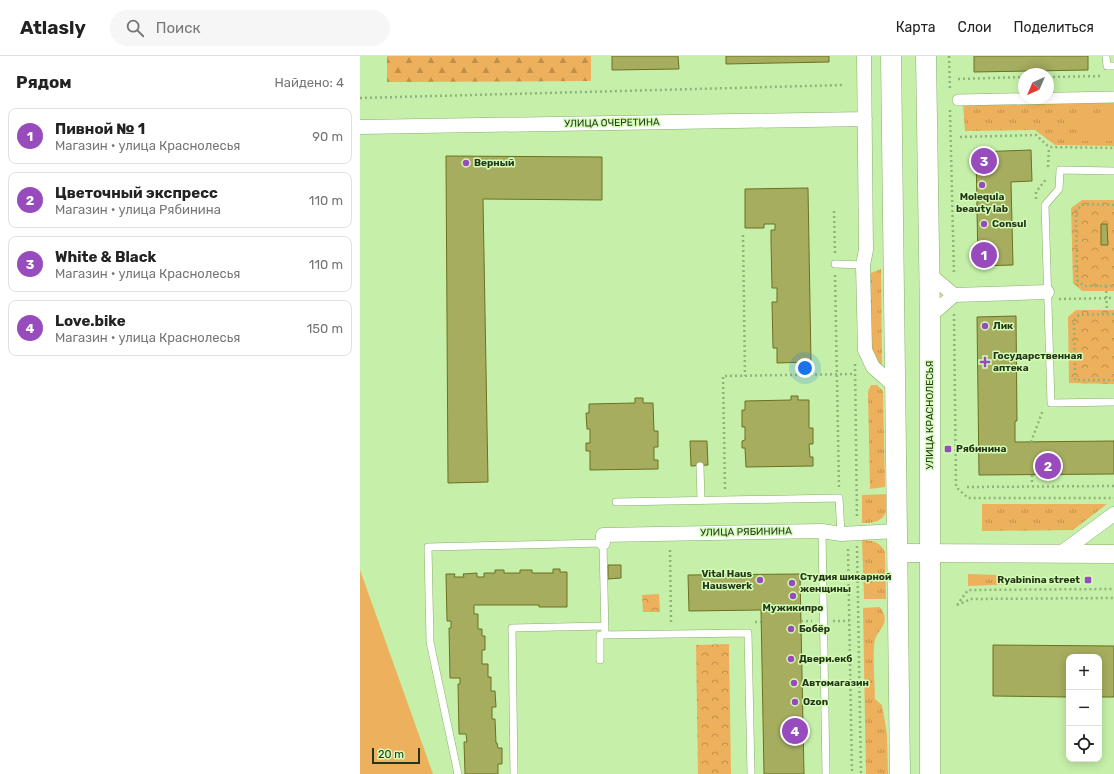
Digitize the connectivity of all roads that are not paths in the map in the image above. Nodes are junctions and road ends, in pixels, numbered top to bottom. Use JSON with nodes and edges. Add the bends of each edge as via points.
{"nodes":[{"id":1,"x":864,"y":56,"type":"edge"},
{"id":2,"x":891,"y":56,"type":"edge"},
{"id":3,"x":926,"y":56,"type":"edge"},
{"id":4,"x":1106,"y":56,"type":"edge"},
{"id":5,"x":1114,"y":66,"type":"edge"},
{"id":6,"x":1114,"y":97,"type":"edge"},
{"id":7,"x":953,"y":100,"type":"road end"},
{"id":8,"x":865,"y":119,"type":"junction"},
{"id":9,"x":360,"y":127,"type":"edge"},
{"id":10,"x":1114,"y":171,"type":"edge"},
{"id":11,"x":835,"y":264,"type":"road end"},
{"id":12,"x":863,"y":265,"type":"junction"},
{"id":13,"x":929,"y":274,"type":"junction"},
{"id":14,"x":1047,"y":292,"type":"junction"},
{"id":15,"x":954,"y":295,"type":"junction"},
{"id":16,"x":930,"y":316,"type":"junction"},
{"id":17,"x":897,"y":388,"type":"junction"},
{"id":18,"x":1114,"y":402,"type":"edge"},
{"id":19,"x":700,"y":466,"type":"dead end"},
{"id":20,"x":701,"y":500,"type":"junction"},
{"id":21,"x":616,"y":502,"type":"dead end"},
{"id":22,"x":1114,"y":514,"type":"edge"},
{"id":23,"x":822,"y":531,"type":"junction"},
{"id":24,"x":897,"y":532,"type":"junction"},
{"id":25,"x":841,"y":534,"type":"junction"},
{"id":26,"x":603,"y":543,"type":"junction"},
{"id":27,"x":930,"y":552,"type":"junction"},
{"id":28,"x":897,"y":553,"type":"junction"},
{"id":29,"x":1061,"y":553,"type":"junction"},
{"id":30,"x":1114,"y":554,"type":"edge"},
{"id":31,"x":604,"y":626,"type":"junction"},
{"id":32,"x":605,"y":636,"type":"junction"},
{"id":33,"x":600,"y":660,"type":"dead end"},
{"id":34,"x":458,"y":774,"type":"edge"},
{"id":35,"x":514,"y":774,"type":"edge"},
{"id":36,"x":751,"y":774,"type":"edge"},
{"id":37,"x":826,"y":774,"type":"edge"},
{"id":38,"x":900,"y":774,"type":"edge"},
{"id":39,"x":930,"y":774,"type":"edge"}],
"edges":[{"from":1,"to":8,"type":"street"},
{"from":2,"to":17,"type":"main road"},
{"from":3,"to":13,"type":"main road","name":"УЛИЦА КРАСНОЛЕСЬЯ"},
{"from":4,"to":5,"type":"lane","via":[[1107,66]]},
{"from":6,"to":7,"type":"street"},
{"from":8,"to":9,"type":"street","name":"УЛИЦА ОЧЕРЕТИНА"},
{"from":8,"to":12,"type":"street","via":[[866,250]]},
{"from":10,"to":14,"type":"lane","via":[[1060,170],[1059,189],[1045,205]]},
{"from":11,"to":12,"type":"lane"},
{"from":12,"to":17,"type":"street","via":[[864,350],[873,367]]},
{"from":13,"to":15,"type":"street"},
{"from":13,"to":16,"type":"main road","name":"УЛИЦА КРАСНОЛЕСЬЯ"},
{"from":14,"to":15,"type":"street"},
{"from":14,"to":18,"type":"lane","via":[[1051,404]]},
{"from":15,"to":16,"type":"street"},
{"from":16,"to":27,"type":"main road","name":"УЛИЦА КРАСНОЛЕСЬЯ"},
{"from":17,"to":24,"type":"main road"},
{"from":19,"to":20,"type":"lane"},
{"from":20,"to":21,"type":"lane"},
{"from":20,"to":25,"type":"lane","via":[[839,498]]},
{"from":22,"to":29,"type":"street"},
{"from":23,"to":25,"type":"street","name":"УЛИЦА РЯБИНИНА"},
{"from":23,"to":26,"type":"street","name":"УЛИЦА РЯБИНИНА","via":[[603,535]]},
{"from":23,"to":37,"type":"lane"},
{"from":24,"to":25,"type":"street","name":"УЛИЦА РЯБИНИНА"},
{"from":24,"to":28,"type":"main road"},
{"from":26,"to":31,"type":"lane"},
{"from":26,"to":34,"type":"lane","via":[[428,547],[430,642]]},
{"from":27,"to":28,"type":"street"},
{"from":27,"to":29,"type":"street"},
{"from":27,"to":39,"type":"main road","name":"УЛИЦА КРАСНОЛЕСЬЯ"},
{"from":28,"to":38,"type":"main road"},
{"from":29,"to":30,"type":"street"},
{"from":31,"to":32,"type":"lane"},
{"from":31,"to":35,"type":"lane","via":[[512,628]]},
{"from":32,"to":33,"type":"lane","via":[[600,635]]},
{"from":32,"to":36,"type":"lane","via":[[748,633]]}]}
